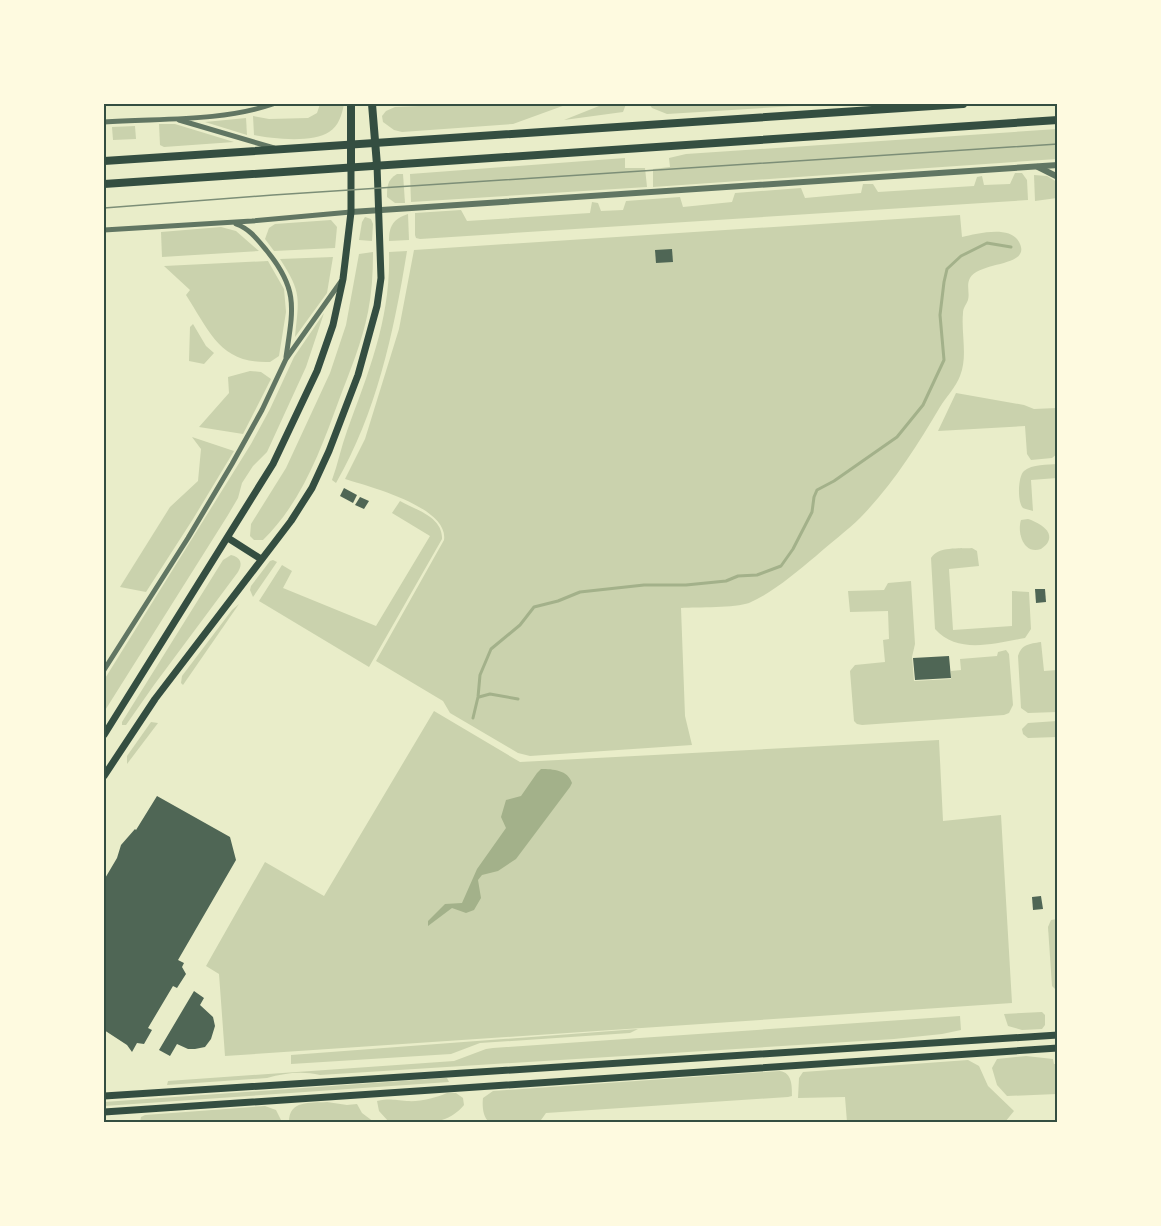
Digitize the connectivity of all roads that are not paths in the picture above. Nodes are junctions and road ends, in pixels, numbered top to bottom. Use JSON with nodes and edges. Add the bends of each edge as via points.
{"nodes":[{"id":1,"x":273,"y":104,"type":"edge"},
{"id":2,"x":351,"y":104,"type":"edge"},
{"id":3,"x":372,"y":104,"type":"edge"},
{"id":4,"x":963,"y":104,"type":"edge"},
{"id":5,"x":175,"y":118,"type":"junction"},
{"id":6,"x":1058,"y":120,"type":"edge"},
{"id":7,"x":104,"y":122,"type":"edge"},
{"id":8,"x":374,"y":143,"type":"junction"},
{"id":9,"x":351,"y":144,"type":"junction"},
{"id":10,"x":281,"y":150,"type":"junction"},
{"id":11,"x":104,"y":161,"type":"edge"},
{"id":12,"x":377,"y":165,"type":"junction"},
{"id":13,"x":1058,"y":165,"type":"edge"},
{"id":14,"x":351,"y":167,"type":"junction"},
{"id":15,"x":1038,"y":167,"type":"junction"},
{"id":16,"x":1058,"y":177,"type":"edge"},
{"id":17,"x":104,"y":184,"type":"edge"},
{"id":18,"x":379,"y":211,"type":"junction"},
{"id":19,"x":351,"y":212,"type":"junction"},
{"id":20,"x":231,"y":222,"type":"junction"},
{"id":21,"x":104,"y":230,"type":"edge"},
{"id":22,"x":343,"y":279,"type":"junction"},
{"id":23,"x":286,"y":359,"type":"junction"},
{"id":24,"x":228,"y":538,"type":"junction"},
{"id":25,"x":261,"y":559,"type":"junction"},
{"id":26,"x":104,"y":670,"type":"edge"},
{"id":27,"x":104,"y":735,"type":"edge"},
{"id":28,"x":104,"y":776,"type":"edge"},
{"id":29,"x":1058,"y":1035,"type":"edge"},
{"id":30,"x":1058,"y":1047,"type":"edge"},
{"id":31,"x":475,"y":1072,"type":"junction"},
{"id":32,"x":475,"y":1086,"type":"junction"},
{"id":33,"x":104,"y":1096,"type":"edge"},
{"id":34,"x":104,"y":1112,"type":"edge"}],
"edges":[{"from":1,"to":5,"type":"street","via":[[252,111]]},
{"from":2,"to":9,"type":"main road"},
{"from":3,"to":8,"type":"main road"},
{"from":4,"to":8,"type":"main road"},
{"from":5,"to":7,"type":"street"},
{"from":5,"to":10,"type":"street"},
{"from":6,"to":12,"type":"main road"},
{"from":8,"to":9,"type":"main road"},
{"from":8,"to":12,"type":"main road"},
{"from":9,"to":10,"type":"main road"},
{"from":9,"to":14,"type":"main road"},
{"from":10,"to":11,"type":"main road"},
{"from":12,"to":14,"type":"main road"},
{"from":12,"to":18,"type":"main road"},
{"from":13,"to":15,"type":"street"},
{"from":14,"to":17,"type":"main road"},
{"from":14,"to":19,"type":"main road"},
{"from":15,"to":16,"type":"street"},
{"from":15,"to":18,"type":"street"},
{"from":18,"to":19,"type":"street"},
{"from":18,"to":25,"type":"main road","via":[[381,278],[358,375],[312,488]]},
{"from":19,"to":20,"type":"street"},
{"from":19,"to":22,"type":"main road"},
{"from":20,"to":21,"type":"street"},
{"from":20,"to":23,"type":"street","via":[[251,232],[278,264],[290,287]]},
{"from":22,"to":23,"type":"street"},
{"from":22,"to":24,"type":"main road","via":[[317,371],[273,464]]},
{"from":23,"to":26,"type":"street","via":[[232,465]]},
{"from":24,"to":25,"type":"main road"},
{"from":24,"to":27,"type":"main road"},
{"from":25,"to":28,"type":"main road","via":[[156,699]]},
{"from":29,"to":31,"type":"main road"},
{"from":30,"to":32,"type":"main road"},
{"from":31,"to":32,"type":"main road"},
{"from":31,"to":33,"type":"main road"},
{"from":32,"to":34,"type":"main road"}]}
